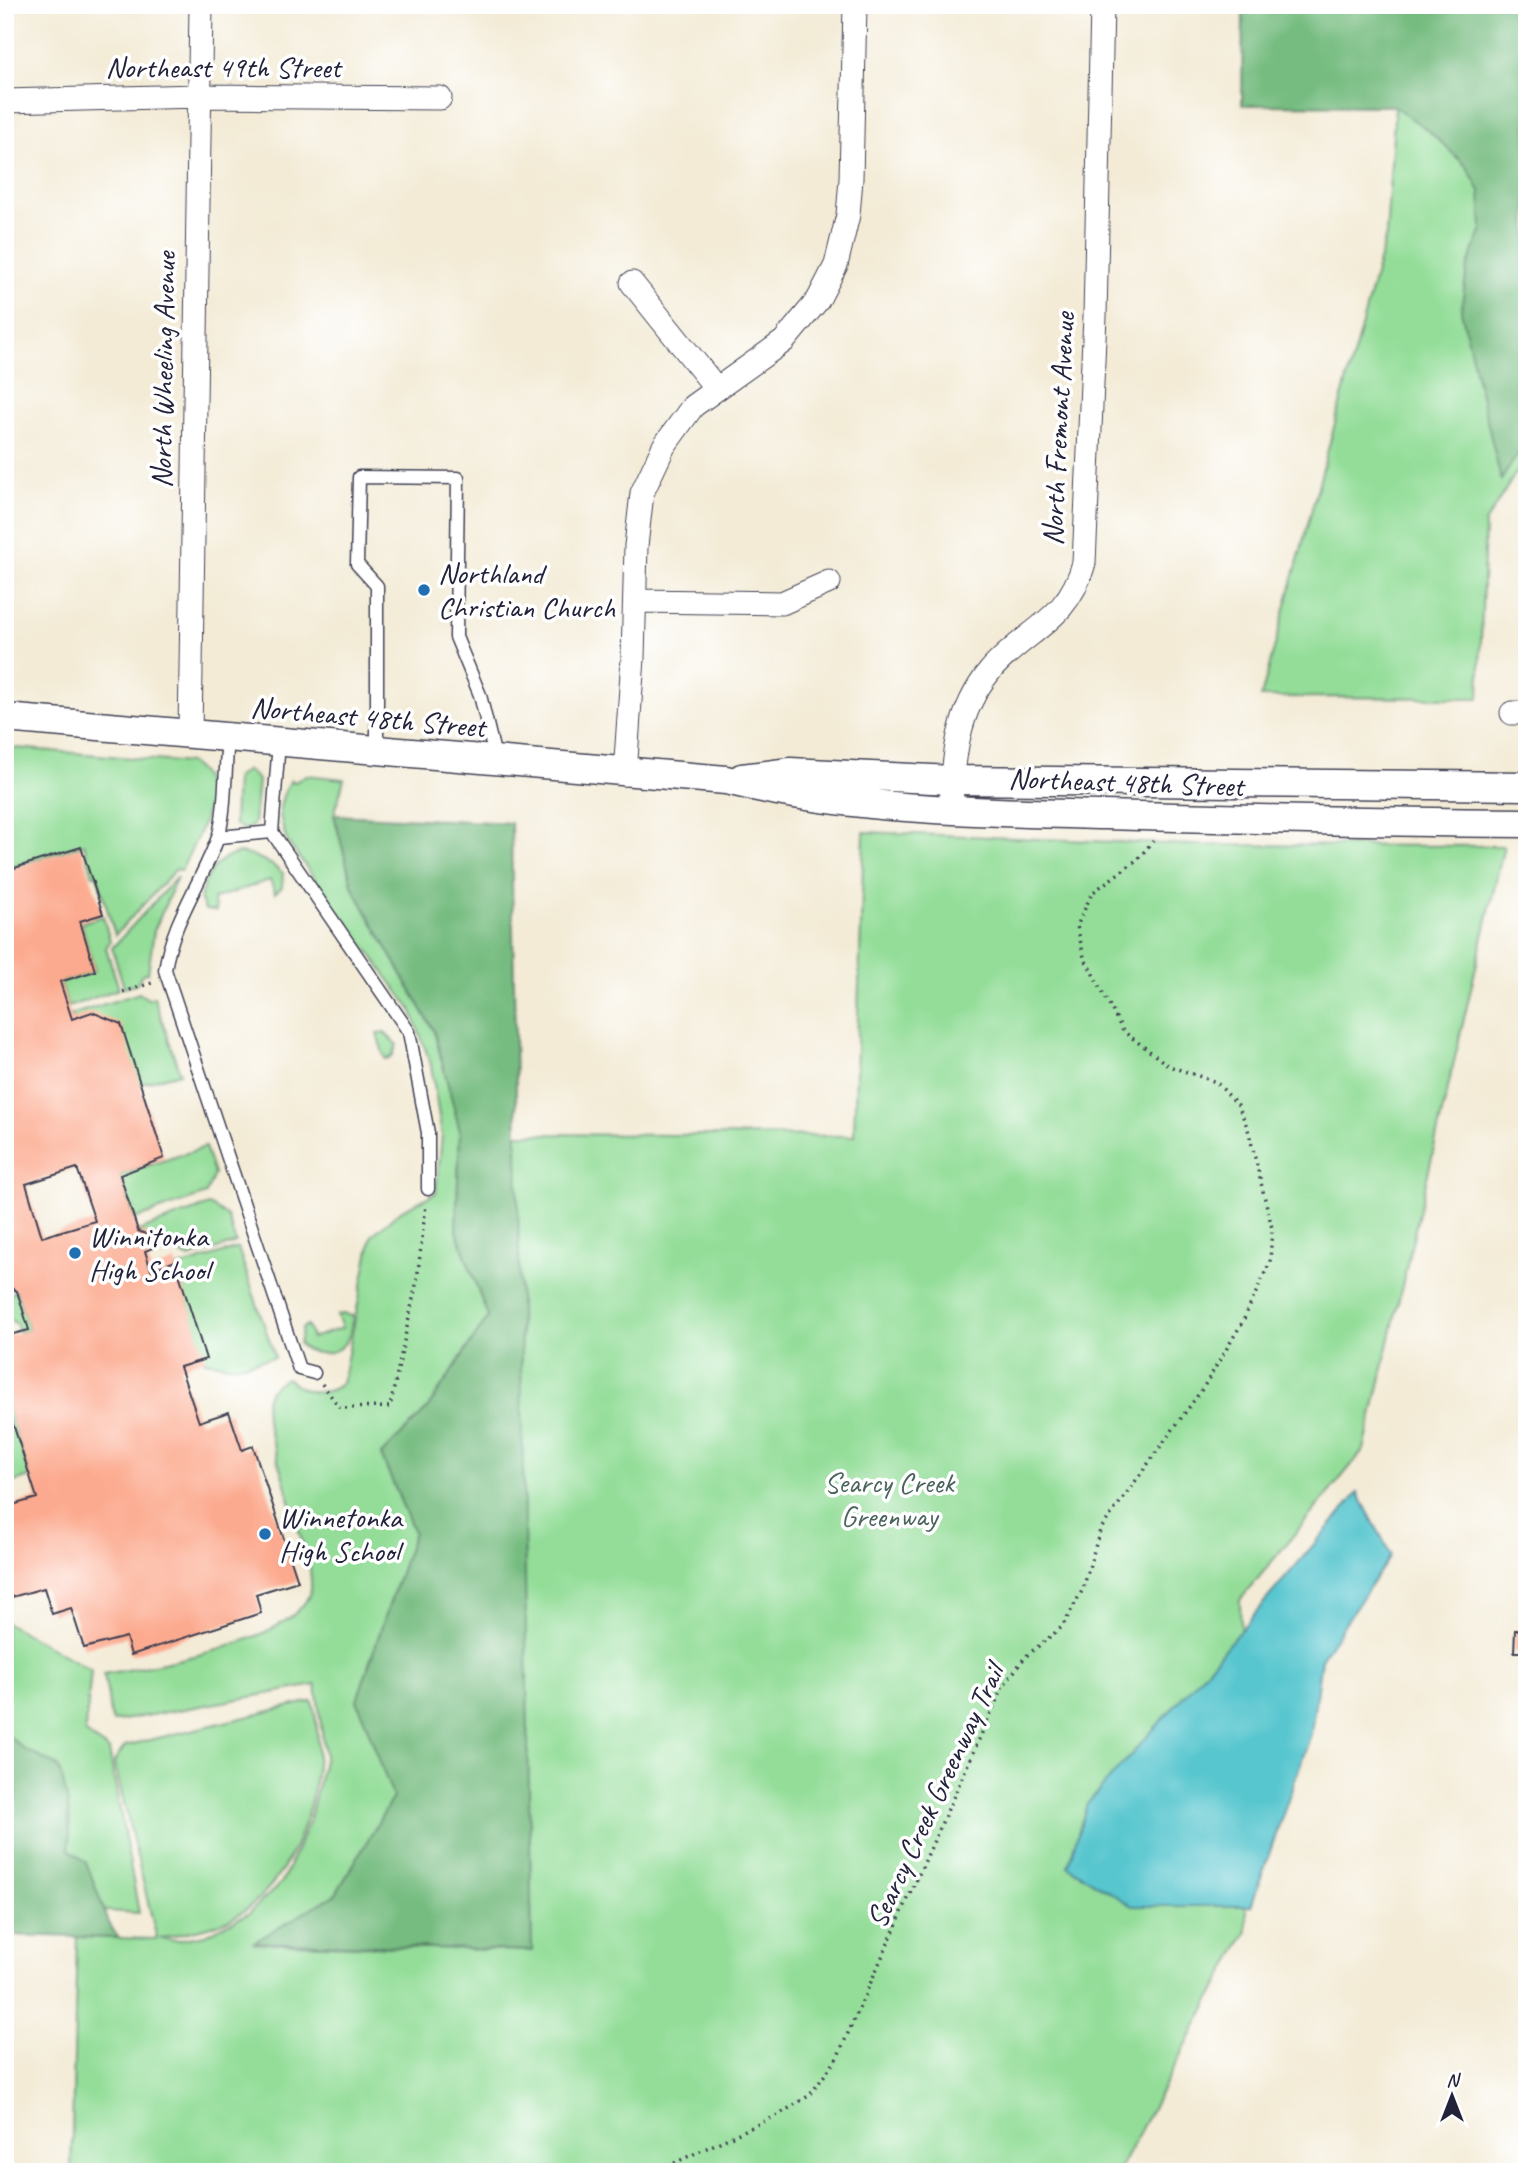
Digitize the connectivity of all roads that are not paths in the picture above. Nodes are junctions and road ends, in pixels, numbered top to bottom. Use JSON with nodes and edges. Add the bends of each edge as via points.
{"nodes":[{"id":1,"x":201,"y":5,"type":"edge"},
{"id":2,"x":855,"y":5,"type":"edge"},
{"id":3,"x":1102,"y":5,"type":"edge"},
{"id":4,"x":198,"y":96,"type":"junction"},
{"id":5,"x":440,"y":98,"type":"dead end"},
{"id":6,"x":5,"y":101,"type":"edge"},
{"id":7,"x":632,"y":283,"type":"dead end"},
{"id":8,"x":716,"y":388,"type":"junction"},
{"id":9,"x":829,"y":582,"type":"dead end"},
{"id":10,"x":635,"y":601,"type":"junction"},
{"id":11,"x":5,"y":718,"type":"edge"},
{"id":12,"x":190,"y":735,"type":"junction"},
{"id":13,"x":228,"y":738,"type":"junction"},
{"id":14,"x":279,"y":742,"type":"junction"},
{"id":15,"x":377,"y":751,"type":"junction"},
{"id":16,"x":496,"y":762,"type":"junction"},
{"id":17,"x":625,"y":774,"type":"junction"},
{"id":18,"x":726,"y":780,"type":"junction"},
{"id":19,"x":952,"y":780,"type":"junction"},
{"id":20,"x":1334,"y":784,"type":"junction"},
{"id":21,"x":1527,"y":786,"type":"edge"},
{"id":22,"x":951,"y":809,"type":"junction"},
{"id":23,"x":1334,"y":821,"type":"junction"},
{"id":24,"x":1527,"y":823,"type":"edge"},
{"id":25,"x":272,"y":832,"type":"junction"},
{"id":26,"x":219,"y":837,"type":"junction"},
{"id":27,"x":428,"y":1189,"type":"road end"},
{"id":28,"x":314,"y":1373,"type":"road end"}],
"edges":[{"from":1,"to":4,"type":"street","name":"North Wheeling Avenue"},
{"from":2,"to":8,"type":"street","via":[[851,179],[836,265],[818,300],[784,341]]},
{"from":3,"to":19,"type":"street","name":"North Fremont Avenue","via":[[1084,563],[1061,611],[1010,652],[975,692],[956,742]]},
{"from":4,"to":5,"type":"street","name":"Northeast 49th Street"},
{"from":4,"to":6,"type":"street","name":"Northeast 49th Street"},
{"from":4,"to":12,"type":"street","name":"North Wheeling Avenue"},
{"from":7,"to":8,"type":"street"},
{"from":8,"to":10,"type":"street","via":[[693,407],[649,474],[642,493],[636,546]]},
{"from":9,"to":10,"type":"street","via":[[782,603]]},
{"from":10,"to":17,"type":"street"},
{"from":11,"to":12,"type":"street","name":"Northeast 48th Street"},
{"from":12,"to":13,"type":"street","name":"Northeast 48th Street"},
{"from":13,"to":14,"type":"street","name":"Northeast 48th Street"},
{"from":13,"to":26,"type":"lane"},
{"from":14,"to":15,"type":"street","name":"Northeast 48th Street"},
{"from":14,"to":25,"type":"lane"},
{"from":15,"to":16,"type":"street","name":"Northeast 48th Street"},
{"from":15,"to":16,"type":"lane","via":[[377,586],[358,564],[359,477],[458,478],[456,637],[480,695]]},
{"from":16,"to":17,"type":"street","name":"Northeast 48th Street"},
{"from":17,"to":18,"type":"street","name":"Northeast 48th Street"},
{"from":18,"to":19,"type":"street","name":"Northeast 48th Street","via":[[790,772]]},
{"from":18,"to":22,"type":"street","name":"Northeast 48th Street","via":[[786,795]]},
{"from":19,"to":20,"type":"street","name":"Northeast 48th Street"},
{"from":19,"to":22,"type":"street","name":"North Fremont Avenue"},
{"from":20,"to":21,"type":"street","name":"Northeast 48th Street"},
{"from":20,"to":23,"type":"street"},
{"from":22,"to":23,"type":"street","name":"Northeast 48th Street"},
{"from":23,"to":24,"type":"street","name":"Northeast 48th Street"},
{"from":25,"to":26,"type":"lane"},
{"from":25,"to":27,"type":"lane","via":[[409,1032],[428,1133]]},
{"from":26,"to":28,"type":"lane","via":[[177,925],[165,970],[299,1369]]}]}
